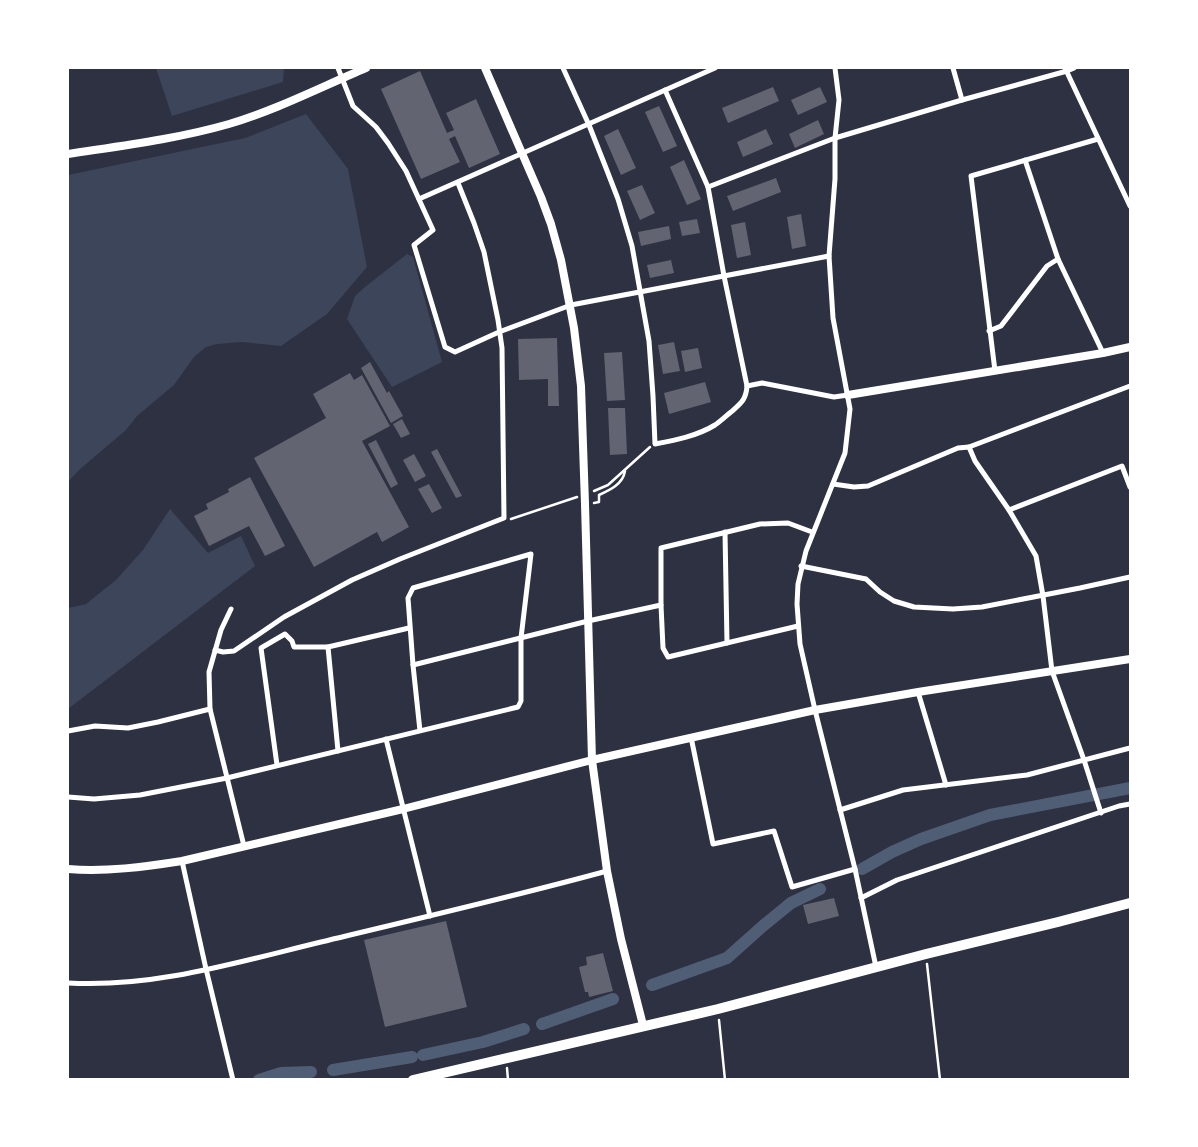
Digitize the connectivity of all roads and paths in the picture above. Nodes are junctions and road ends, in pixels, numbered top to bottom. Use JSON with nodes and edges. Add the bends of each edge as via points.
{"nodes":[{"id":1,"x":338,"y":68,"type":"edge"},
{"id":2,"x":366,"y":68,"type":"edge"},
{"id":3,"x":485,"y":68,"type":"edge"},
{"id":4,"x":562,"y":68,"type":"edge"},
{"id":5,"x":715,"y":68,"type":"edge"},
{"id":6,"x":835,"y":68,"type":"edge"},
{"id":7,"x":953,"y":68,"type":"edge"},
{"id":8,"x":1074,"y":68,"type":"edge"},
{"id":9,"x":1067,"y":69,"type":"edge"},
{"id":10,"x":341,"y":78,"type":"junction"},
{"id":11,"x":665,"y":90,"type":"junction"},
{"id":12,"x":962,"y":100,"type":"junction"},
{"id":13,"x":589,"y":125,"type":"junction"},
{"id":14,"x":835,"y":138,"type":"junction"},
{"id":15,"x":1098,"y":139,"type":"junction"},
{"id":16,"x":68,"y":154,"type":"edge"},
{"id":17,"x":522,"y":154,"type":"junction"},
{"id":18,"x":1025,"y":160,"type":"junction"},
{"id":19,"x":458,"y":183,"type":"junction"},
{"id":20,"x":708,"y":188,"type":"junction"},
{"id":21,"x":419,"y":199,"type":"junction"},
{"id":22,"x":1130,"y":206,"type":"edge"},
{"id":23,"x":829,"y":256,"type":"junction"},
{"id":24,"x":1058,"y":259,"type":"junction"},
{"id":25,"x":724,"y":276,"type":"junction"},
{"id":26,"x":641,"y":292,"type":"junction"},
{"id":27,"x":571,"y":305,"type":"junction"},
{"id":28,"x":989,"y":330,"type":"junction"},
{"id":29,"x":499,"y":332,"type":"junction"},
{"id":30,"x":1130,"y":347,"type":"edge"},
{"id":31,"x":1103,"y":353,"type":"junction"},
{"id":32,"x":995,"y":371,"type":"junction"},
{"id":33,"x":747,"y":386,"type":"junction"},
{"id":34,"x":1130,"y":386,"type":"edge"},
{"id":35,"x":848,"y":395,"type":"junction"},
{"id":36,"x":655,"y":444,"type":"junction"},
{"id":37,"x":969,"y":447,"type":"junction"},
{"id":38,"x":625,"y":470,"type":"junction"},
{"id":39,"x":833,"y":484,"type":"junction"},
{"id":40,"x":1130,"y":487,"type":"edge"},
{"id":41,"x":603,"y":488,"type":"dead end"},
{"id":42,"x":566,"y":501,"type":"dead end"},
{"id":43,"x":586,"y":504,"type":"junction"},
{"id":44,"x":1009,"y":510,"type":"junction"},
{"id":45,"x":504,"y":518,"type":"junction"},
{"id":46,"x":725,"y":532,"type":"junction"},
{"id":47,"x":812,"y":532,"type":"junction"},
{"id":48,"x":801,"y":566,"type":"junction"},
{"id":49,"x":1130,"y":577,"type":"edge"},
{"id":50,"x":1043,"y":596,"type":"junction"},
{"id":51,"x":661,"y":605,"type":"junction"},
{"id":52,"x":231,"y":609,"type":"dead end"},
{"id":53,"x":588,"y":621,"type":"junction"},
{"id":54,"x":798,"y":626,"type":"junction"},
{"id":55,"x":410,"y":628,"type":"junction"},
{"id":56,"x":521,"y":638,"type":"junction"},
{"id":57,"x":727,"y":643,"type":"junction"},
{"id":58,"x":328,"y":647,"type":"junction"},
{"id":59,"x":215,"y":650,"type":"junction"},
{"id":60,"x":1130,"y":659,"type":"edge"},
{"id":61,"x":413,"y":664,"type":"junction"},
{"id":62,"x":1052,"y":671,"type":"junction"},
{"id":63,"x":918,"y":692,"type":"junction"},
{"id":64,"x":210,"y":708,"type":"junction"},
{"id":65,"x":815,"y":710,"type":"junction"},
{"id":66,"x":68,"y":731,"type":"edge"},
{"id":67,"x":420,"y":731,"type":"junction"},
{"id":68,"x":691,"y":737,"type":"junction"},
{"id":69,"x":386,"y":739,"type":"junction"},
{"id":70,"x":1130,"y":748,"type":"edge"},
{"id":71,"x":338,"y":751,"type":"junction"},
{"id":72,"x":592,"y":760,"type":"junction"},
{"id":73,"x":1084,"y":760,"type":"junction"},
{"id":74,"x":277,"y":765,"type":"junction"},
{"id":75,"x":227,"y":778,"type":"junction"},
{"id":76,"x":946,"y":785,"type":"junction"},
{"id":77,"x":68,"y":797,"type":"edge"},
{"id":78,"x":1130,"y":804,"type":"edge"},
{"id":79,"x":404,"y":808,"type":"junction"},
{"id":80,"x":840,"y":810,"type":"junction"},
{"id":81,"x":1101,"y":813,"type":"junction"},
{"id":82,"x":244,"y":846,"type":"junction"},
{"id":83,"x":182,"y":861,"type":"junction"},
{"id":84,"x":68,"y":869,"type":"edge"},
{"id":85,"x":855,"y":869,"type":"junction"},
{"id":86,"x":607,"y":871,"type":"junction"},
{"id":87,"x":861,"y":898,"type":"junction"},
{"id":88,"x":1130,"y":903,"type":"edge"},
{"id":89,"x":430,"y":916,"type":"junction"},
{"id":90,"x":926,"y":954,"type":"junction"},
{"id":91,"x":876,"y":967,"type":"junction"},
{"id":92,"x":206,"y":970,"type":"junction"},
{"id":93,"x":68,"y":983,"type":"edge"},
{"id":94,"x":718,"y":1009,"type":"junction"},
{"id":95,"x":643,"y":1026,"type":"junction"},
{"id":96,"x":233,"y":1080,"type":"edge"},
{"id":97,"x":413,"y":1080,"type":"edge"},
{"id":98,"x":725,"y":1080,"type":"edge"},
{"id":99,"x":940,"y":1080,"type":"edge"}],
"edges":[{"from":1,"to":10,"type":"street"},
{"from":2,"to":10,"type":"street"},
{"from":3,"to":17,"type":"street"},
{"from":4,"to":13,"type":"street"},
{"from":5,"to":11,"type":"street"},
{"from":6,"to":14,"type":"street","via":[[839,100]]},
{"from":7,"to":12,"type":"street"},
{"from":8,"to":9,"type":"street"},
{"from":9,"to":12,"type":"street"},
{"from":9,"to":15,"type":"street"},
{"from":10,"to":16,"type":"street","via":[[228,124]]},
{"from":10,"to":21,"type":"street","via":[[353,106],[388,142]]},
{"from":11,"to":13,"type":"street"},
{"from":11,"to":20,"type":"street"},
{"from":12,"to":14,"type":"street"},
{"from":13,"to":17,"type":"street"},
{"from":13,"to":26,"type":"street","via":[[618,199]]},
{"from":14,"to":20,"type":"street"},
{"from":14,"to":23,"type":"street"},
{"from":15,"to":18,"type":"street"},
{"from":15,"to":22,"type":"street"},
{"from":17,"to":19,"type":"street"},
{"from":17,"to":27,"type":"street","via":[[550,224]]},
{"from":18,"to":24,"type":"street"},
{"from":18,"to":28,"type":"street","via":[[971,176]]},
{"from":19,"to":21,"type":"street"},
{"from":19,"to":29,"type":"street","via":[[484,252]]},
{"from":20,"to":25,"type":"street"},
{"from":21,"to":29,"type":"street","via":[[433,230],[414,245],[445,347],[455,352]]},
{"from":23,"to":25,"type":"street"},
{"from":23,"to":35,"type":"street","via":[[833,318]]},
{"from":24,"to":28,"type":"street","via":[[1047,266],[1001,326]]},
{"from":24,"to":31,"type":"street"},
{"from":25,"to":26,"type":"street"},
{"from":25,"to":33,"type":"street"},
{"from":26,"to":27,"type":"street"},
{"from":26,"to":36,"type":"street","via":[[649,341]]},
{"from":27,"to":29,"type":"street"},
{"from":27,"to":43,"type":"street","via":[[581,386]]},
{"from":28,"to":32,"type":"street"},
{"from":29,"to":45,"type":"street","via":[[502,348]]},
{"from":30,"to":31,"type":"street"},
{"from":31,"to":32,"type":"street"},
{"from":32,"to":35,"type":"street"},
{"from":33,"to":35,"type":"street","via":[[762,383],[834,397]]},
{"from":33,"to":36,"type":"street","via":[[746,396],[717,424],[700,433]]},
{"from":34,"to":37,"type":"street"},
{"from":35,"to":39,"type":"street","via":[[850,409],[845,453]]},
{"from":36,"to":38,"type":"path"},
{"from":37,"to":39,"type":"street","via":[[958,448],[868,486]]},
{"from":37,"to":44,"type":"street"},
{"from":38,"to":41,"type":"path"},
{"from":38,"to":43,"type":"path","via":[[624,478],[599,495],[599,502]]},
{"from":39,"to":47,"type":"street"},
{"from":40,"to":44,"type":"street","via":[[1122,466]]},
{"from":42,"to":45,"type":"path"},
{"from":43,"to":53,"type":"street"},
{"from":44,"to":50,"type":"street","via":[[1036,556]]},
{"from":45,"to":59,"type":"street","via":[[352,580],[284,617],[234,651]]},
{"from":46,"to":47,"type":"street","via":[[760,524],[788,523]]},
{"from":46,"to":51,"type":"street","via":[[661,548]]},
{"from":46,"to":57,"type":"street"},
{"from":47,"to":48,"type":"street"},
{"from":48,"to":50,"type":"street","via":[[866,579],[894,601],[914,607],[982,607]]},
{"from":48,"to":54,"type":"street"},
{"from":49,"to":50,"type":"street"},
{"from":50,"to":62,"type":"street"},
{"from":51,"to":53,"type":"street"},
{"from":51,"to":57,"type":"street","via":[[662,648],[668,657]]},
{"from":52,"to":59,"type":"street"},
{"from":53,"to":56,"type":"street"},
{"from":53,"to":72,"type":"street"},
{"from":54,"to":57,"type":"street"},
{"from":54,"to":65,"type":"street"},
{"from":55,"to":56,"type":"street","via":[[408,598],[413,588],[531,554]]},
{"from":55,"to":58,"type":"street"},
{"from":55,"to":61,"type":"street"},
{"from":56,"to":61,"type":"street"},
{"from":56,"to":67,"type":"street","via":[[521,701],[518,707]]},
{"from":58,"to":71,"type":"street"},
{"from":58,"to":74,"type":"street","via":[[294,647],[285,634],[261,648]]},
{"from":59,"to":64,"type":"street","via":[[209,672]]},
{"from":60,"to":62,"type":"street"},
{"from":61,"to":67,"type":"street"},
{"from":62,"to":63,"type":"street"},
{"from":62,"to":73,"type":"street"},
{"from":63,"to":65,"type":"street"},
{"from":63,"to":76,"type":"street"},
{"from":64,"to":66,"type":"street","via":[[128,728],[95,726]]},
{"from":64,"to":75,"type":"street"},
{"from":65,"to":68,"type":"street"},
{"from":65,"to":80,"type":"street"},
{"from":67,"to":69,"type":"street"},
{"from":68,"to":72,"type":"street"},
{"from":68,"to":85,"type":"street","via":[[713,844],[774,831],[792,887]]},
{"from":69,"to":71,"type":"street"},
{"from":69,"to":79,"type":"street"},
{"from":70,"to":73,"type":"street"},
{"from":71,"to":74,"type":"street"},
{"from":72,"to":79,"type":"street"},
{"from":72,"to":86,"type":"street"},
{"from":73,"to":76,"type":"street","via":[[1027,775]]},
{"from":73,"to":81,"type":"street"},
{"from":74,"to":75,"type":"street"},
{"from":75,"to":77,"type":"street","via":[[140,795],[94,799]]},
{"from":75,"to":82,"type":"street"},
{"from":76,"to":80,"type":"street","via":[[903,790]]},
{"from":78,"to":81,"type":"street"},
{"from":79,"to":82,"type":"street"},
{"from":79,"to":89,"type":"street"},
{"from":80,"to":85,"type":"street"},
{"from":81,"to":87,"type":"street","via":[[897,880]]},
{"from":82,"to":83,"type":"street"},
{"from":83,"to":84,"type":"street","via":[[120,869]]},
{"from":83,"to":92,"type":"street"},
{"from":85,"to":87,"type":"street"},
{"from":86,"to":89,"type":"street"},
{"from":86,"to":95,"type":"street"},
{"from":87,"to":91,"type":"street"},
{"from":88,"to":90,"type":"highway"},
{"from":89,"to":92,"type":"street"},
{"from":90,"to":91,"type":"highway"},
{"from":90,"to":99,"type":"path"},
{"from":91,"to":94,"type":"highway"},
{"from":92,"to":93,"type":"street","via":[[155,979]]},
{"from":92,"to":96,"type":"street"},
{"from":94,"to":95,"type":"highway"},
{"from":94,"to":98,"type":"path"},
{"from":95,"to":97,"type":"highway"}]}
